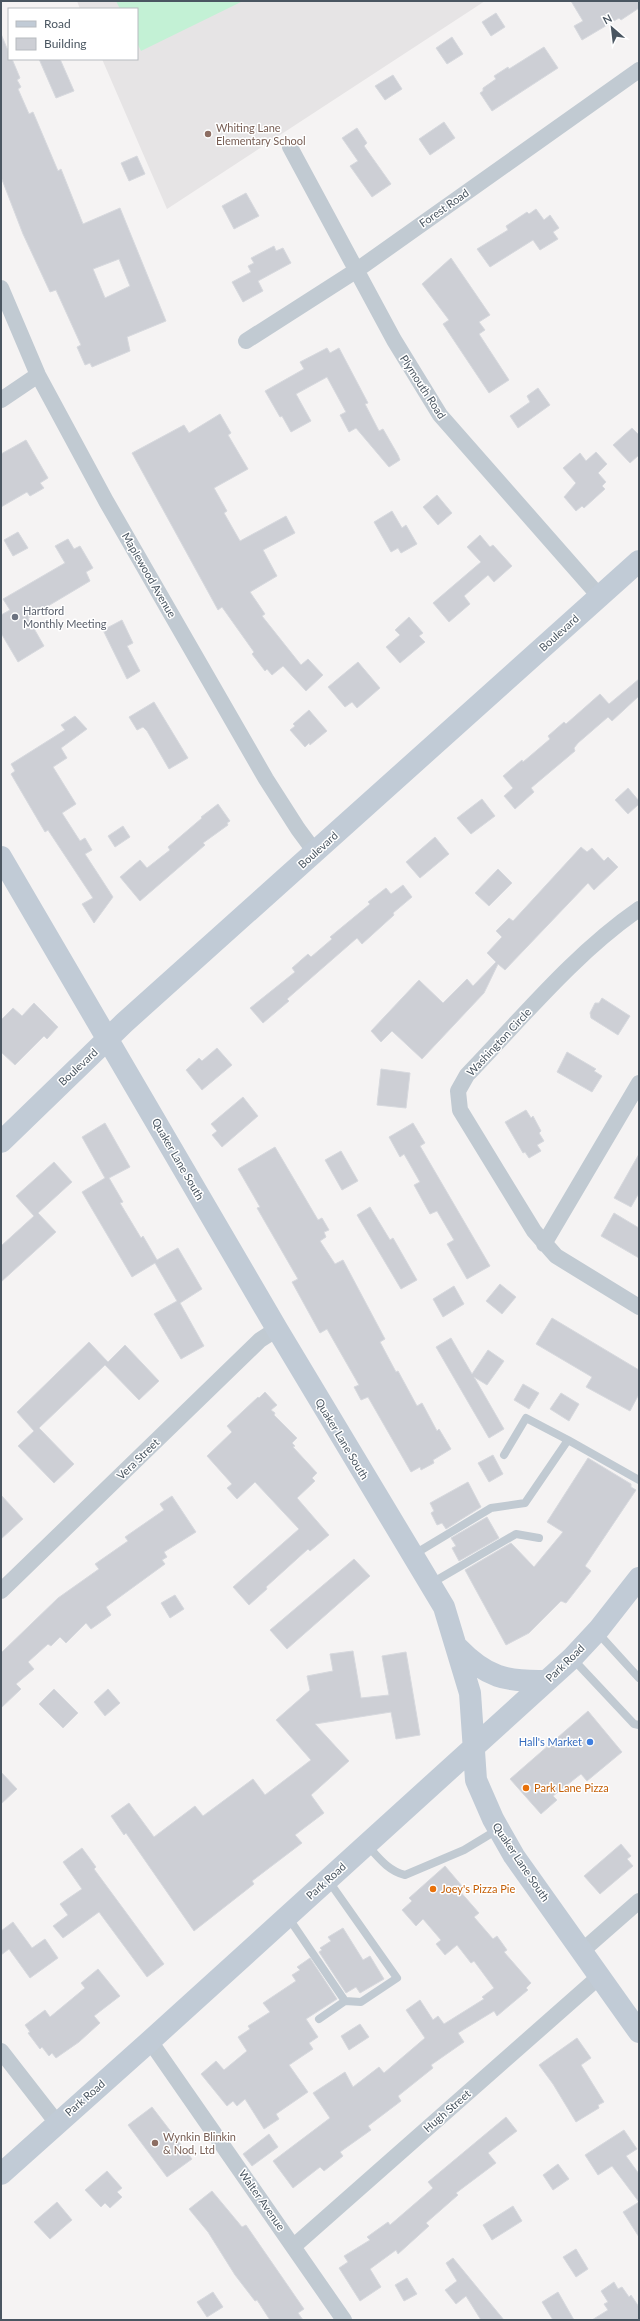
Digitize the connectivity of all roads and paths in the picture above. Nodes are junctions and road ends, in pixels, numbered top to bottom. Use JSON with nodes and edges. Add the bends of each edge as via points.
{"nodes":[{"id":1,"x":639,"y":70,"type":"edge"},
{"id":2,"x":290,"y":147,"type":"dead end"},
{"id":3,"x":357,"y":270,"type":"junction"},
{"id":4,"x":1,"y":288,"type":"edge"},
{"id":5,"x":246,"y":341,"type":"dead end"},
{"id":6,"x":38,"y":375,"type":"junction"},
{"id":7,"x":1,"y":400,"type":"edge"},
{"id":8,"x":639,"y":561,"type":"edge"},
{"id":9,"x":600,"y":597,"type":"junction"},
{"id":10,"x":315,"y":852,"type":"junction"},
{"id":11,"x":1,"y":857,"type":"edge"},
{"id":12,"x":639,"y":909,"type":"edge"},
{"id":13,"x":108,"y":1038,"type":"junction"},
{"id":14,"x":639,"y":1083,"type":"edge"},
{"id":15,"x":1,"y":1142,"type":"edge"},
{"id":16,"x":544,"y":1244,"type":"junction"},
{"id":17,"x":639,"y":1307,"type":"edge"},
{"id":18,"x":277,"y":1329,"type":"junction"},
{"id":19,"x":568,"y":1440,"type":"junction"},
{"id":20,"x":504,"y":1455,"type":"dead end"},
{"id":21,"x":639,"y":1480,"type":"edge"},
{"id":22,"x":538,"y":1538,"type":"dead end"},
{"id":23,"x":412,"y":1556,"type":"junction"},
{"id":24,"x":639,"y":1578,"type":"edge"},
{"id":25,"x":430,"y":1584,"type":"junction"},
{"id":26,"x":1,"y":1591,"type":"edge"},
{"id":27,"x":596,"y":1631,"type":"junction"},
{"id":28,"x":457,"y":1647,"type":"junction"},
{"id":29,"x":572,"y":1658,"type":"junction"},
{"id":30,"x":639,"y":1678,"type":"edge"},
{"id":31,"x":546,"y":1682,"type":"junction"},
{"id":32,"x":639,"y":1725,"type":"edge"},
{"id":33,"x":473,"y":1747,"type":"junction"},
{"id":34,"x":498,"y":1829,"type":"junction"},
{"id":35,"x":366,"y":1844,"type":"junction"},
{"id":36,"x":327,"y":1880,"type":"junction"},
{"id":37,"x":639,"y":1901,"type":"edge"},
{"id":38,"x":287,"y":1916,"type":"junction"},
{"id":39,"x":582,"y":1951,"type":"junction"},
{"id":40,"x":600,"y":1976,"type":"junction"},
{"id":41,"x":345,"y":2001,"type":"junction"},
{"id":42,"x":319,"y":2019,"type":"dead end"},
{"id":43,"x":639,"y":2032,"type":"edge"},
{"id":44,"x":150,"y":2041,"type":"junction"},
{"id":45,"x":1,"y":2051,"type":"edge"},
{"id":46,"x":57,"y":2123,"type":"junction"},
{"id":47,"x":1,"y":2174,"type":"edge"},
{"id":48,"x":294,"y":2246,"type":"junction"},
{"id":49,"x":344,"y":2320,"type":"edge"}],
"edges":[{"from":1,"to":3,"type":"street","name":"Forest Road"},
{"from":2,"to":3,"type":"street","name":"Plymouth Road"},
{"from":3,"to":5,"type":"street","name":"Forest Road"},
{"from":3,"to":9,"type":"street","name":"Plymouth Road","via":[[394,340],[440,415]]},
{"from":4,"to":6,"type":"street","name":"Maplewood Avenue"},
{"from":6,"to":7,"type":"street"},
{"from":6,"to":10,"type":"street","name":"Maplewood Avenue","via":[[106,501],[262,772]]},
{"from":8,"to":9,"type":"main road","name":"Boulevard"},
{"from":9,"to":10,"type":"main road","name":"Boulevard"},
{"from":10,"to":13,"type":"main road","name":"Boulevard"},
{"from":11,"to":13,"type":"main road","name":"Quaker Lane South"},
{"from":12,"to":16,"type":"street","name":"Washington Circle","via":[[586,951],[467,1075],[458,1092],[458,1101],[465,1120]]},
{"from":13,"to":15,"type":"main road","name":"Boulevard"},
{"from":13,"to":18,"type":"main road","name":"Quaker Lane South"},
{"from":14,"to":16,"type":"street"},
{"from":16,"to":17,"type":"street","name":"Washington Circle","via":[[556,1256]]},
{"from":18,"to":23,"type":"main road","name":"Quaker Lane South"},
{"from":18,"to":26,"type":"street","name":"Vera Street","via":[[260,1340]]},
{"from":19,"to":20,"type":"lane","via":[[526,1418]]},
{"from":19,"to":21,"type":"lane"},
{"from":19,"to":23,"type":"lane","via":[[525,1503],[491,1508]]},
{"from":22,"to":25,"type":"lane","via":[[516,1534]]},
{"from":23,"to":25,"type":"main road","name":"Quaker Lane South"},
{"from":24,"to":27,"type":"main road","name":"Park Road"},
{"from":25,"to":28,"type":"main road","name":"Quaker Lane South","via":[[444,1607]]},
{"from":27,"to":29,"type":"main road","name":"Park Road"},
{"from":27,"to":30,"type":"lane"},
{"from":28,"to":31,"type":"main road","via":[[473,1664],[486,1672],[520,1682]]},
{"from":28,"to":33,"type":"main road","name":"Quaker Lane South","via":[[470,1693]]},
{"from":29,"to":31,"type":"main road","name":"Park Road"},
{"from":29,"to":32,"type":"lane","via":[[634,1724]]},
{"from":31,"to":33,"type":"main road","name":"Park Road"},
{"from":33,"to":34,"type":"main road","name":"Quaker Lane South","via":[[476,1780]]},
{"from":33,"to":35,"type":"main road","name":"Park Road"},
{"from":34,"to":35,"type":"lane","via":[[464,1850],[405,1875],[397,1873],[381,1861]]},
{"from":34,"to":39,"type":"main road","name":"Quaker Lane South","via":[[514,1856]]},
{"from":35,"to":36,"type":"main road","name":"Park Road"},
{"from":36,"to":38,"type":"main road","name":"Park Road"},
{"from":36,"to":41,"type":"lane","via":[[397,1978],[361,2002]]},
{"from":37,"to":39,"type":"street"},
{"from":38,"to":41,"type":"lane"},
{"from":38,"to":44,"type":"main road","name":"Park Road"},
{"from":39,"to":40,"type":"main road","name":"Quaker Lane South"},
{"from":40,"to":43,"type":"main road","name":"Quaker Lane South"},
{"from":40,"to":48,"type":"street","name":"Hugh Street"},
{"from":41,"to":42,"type":"lane"},
{"from":44,"to":46,"type":"main road","name":"Park Road"},
{"from":44,"to":48,"type":"street","name":"Walter Avenue"},
{"from":45,"to":46,"type":"street"},
{"from":46,"to":47,"type":"main road","name":"Park Road"},
{"from":48,"to":49,"type":"street","name":"Walter Avenue"}]}
